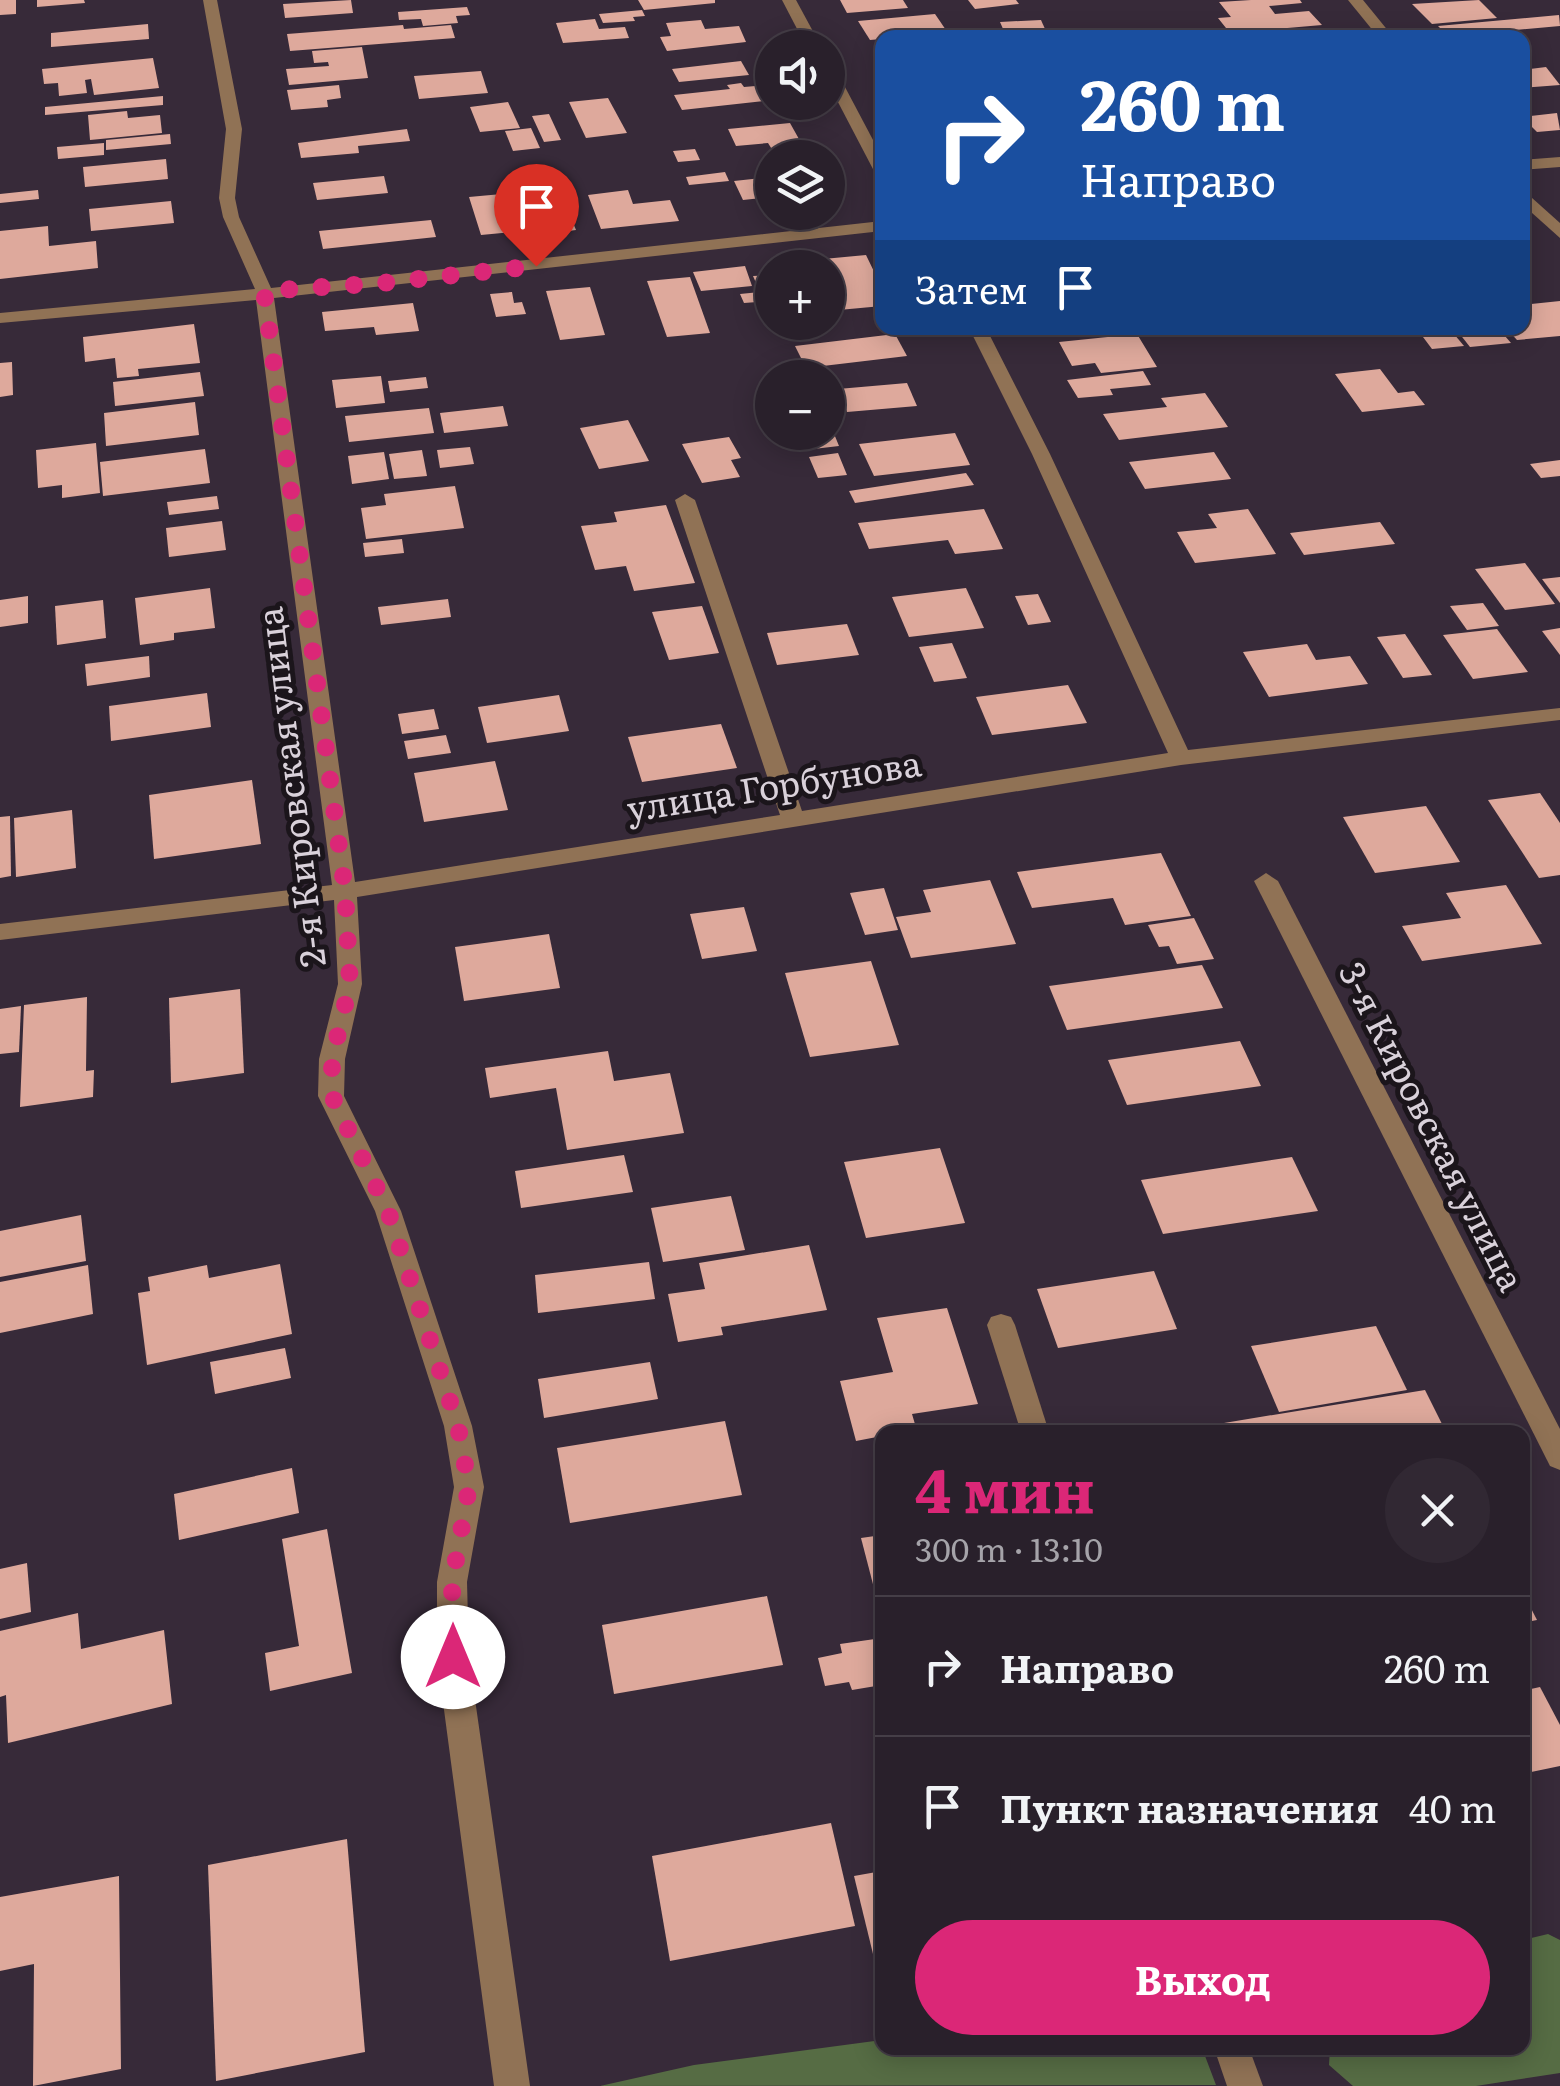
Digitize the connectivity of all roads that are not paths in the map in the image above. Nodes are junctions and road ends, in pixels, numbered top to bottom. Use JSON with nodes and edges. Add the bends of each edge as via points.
{"nodes":[{"id":1,"x":210,"y":0,"type":"edge"},
{"id":2,"x":789,"y":0,"type":"edge"},
{"id":3,"x":1355,"y":0,"type":"edge"},
{"id":4,"x":805,"y":30,"type":"edge"},
{"id":5,"x":1380,"y":30,"type":"edge"},
{"id":6,"x":845,"y":101,"type":"edge"},
{"id":7,"x":875,"y":157,"type":"edge"},
{"id":8,"x":1560,"y":162,"type":"edge"},
{"id":9,"x":1530,"y":165,"type":"edge"},
{"id":10,"x":1530,"y":202,"type":"edge"},
{"id":11,"x":875,"y":227,"type":"edge"},
{"id":12,"x":1560,"y":233,"type":"edge"},
{"id":13,"x":264,"y":291,"type":"junction"},
{"id":14,"x":0,"y":318,"type":"edge"},
{"id":15,"x":980,"y":335,"type":"edge"},
{"id":16,"x":684,"y":500,"type":"dead end"},
{"id":17,"x":1560,"y":714,"type":"edge"},
{"id":18,"x":1181,"y":758,"type":"junction"},
{"id":19,"x":792,"y":819,"type":"junction"},
{"id":20,"x":1266,"y":881,"type":"dead end"},
{"id":21,"x":345,"y":890,"type":"junction"},
{"id":22,"x":0,"y":932,"type":"edge"},
{"id":23,"x":1001,"y":1325,"type":"dead end"},
{"id":24,"x":1034,"y":1425,"type":"edge"},
{"id":25,"x":1560,"y":1458,"type":"edge"},
{"id":26,"x":1234,"y":2055,"type":"edge"},
{"id":27,"x":512,"y":2086,"type":"edge"},
{"id":28,"x":1245,"y":2086,"type":"edge"}],
"edges":[{"from":1,"to":13,"type":"street","name":"2-я Кировская улица","via":[[234,129],[227,198]]},
{"from":2,"to":4,"type":"street"},
{"from":3,"to":5,"type":"street"},
{"from":6,"to":7,"type":"street"},
{"from":8,"to":9,"type":"street"},
{"from":10,"to":12,"type":"street"},
{"from":11,"to":13,"type":"street"},
{"from":13,"to":14,"type":"street"},
{"from":13,"to":21,"type":"street","name":"2-я Кировская улица"},
{"from":15,"to":18,"type":"street"},
{"from":16,"to":19,"type":"street"},
{"from":17,"to":18,"type":"street","name":"улица Горбунова"},
{"from":18,"to":19,"type":"street","name":"улица Горбунова"},
{"from":19,"to":21,"type":"street","name":"улица Горбунова"},
{"from":20,"to":25,"type":"street","name":"3-я Кировская улица"},
{"from":21,"to":22,"type":"street","name":"улица Горбунова"},
{"from":21,"to":27,"type":"street","name":"2-я Кировская улица","via":[[350,984],[332,1059],[332,1096],[388,1211],[461,1441],[469,1487],[452,1582],[453,1657]]},
{"from":23,"to":24,"type":"street"},
{"from":26,"to":28,"type":"street"}]}
